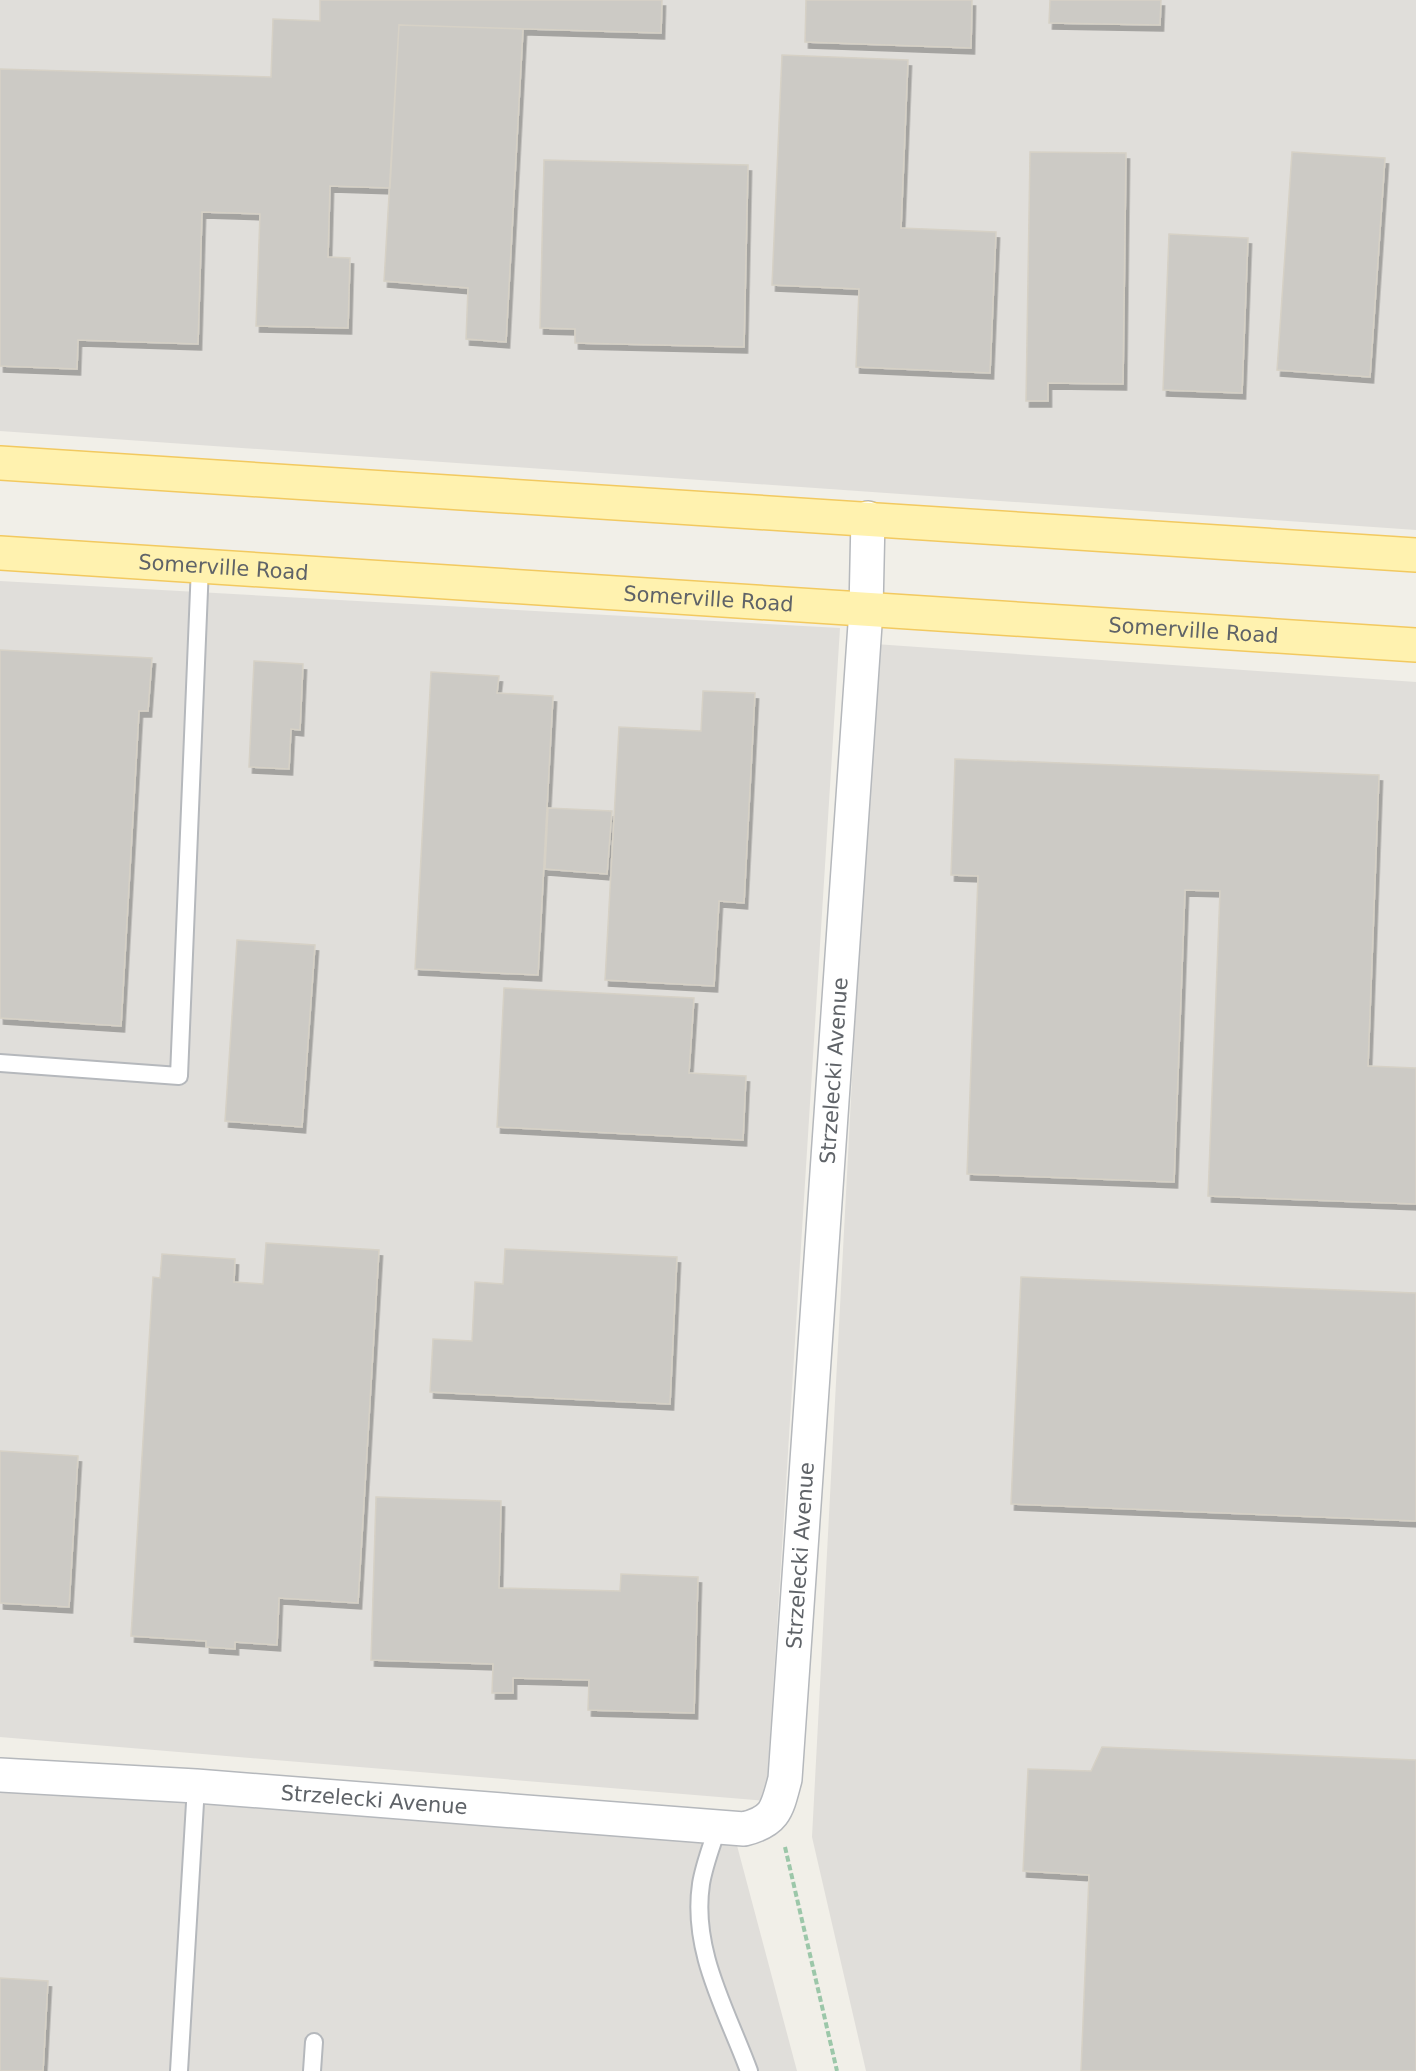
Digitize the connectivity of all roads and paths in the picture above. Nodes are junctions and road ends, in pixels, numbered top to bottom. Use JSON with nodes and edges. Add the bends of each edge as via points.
{"nodes":[{"id":1,"x":0,"y":463,"type":"edge"},
{"id":2,"x":868,"y":518,"type":"junction"},
{"id":3,"x":0,"y":553,"type":"edge"},
{"id":4,"x":1416,"y":555,"type":"edge"},
{"id":5,"x":200,"y":566,"type":"junction"},
{"id":6,"x":866,"y":610,"type":"junction"},
{"id":7,"x":1416,"y":645,"type":"edge"},
{"id":8,"x":0,"y":1063,"type":"edge"},
{"id":9,"x":0,"y":1775,"type":"edge"},
{"id":10,"x":196,"y":1786,"type":"junction"},
{"id":11,"x":777,"y":1811,"type":"junction"},
{"id":12,"x":718,"y":1826,"type":"junction"},
{"id":13,"x":314,"y":2042,"type":"dead end"},
{"id":14,"x":179,"y":2071,"type":"edge"},
{"id":15,"x":312,"y":2071,"type":"edge"},
{"id":16,"x":749,"y":2071,"type":"edge"},
{"id":17,"x":837,"y":2071,"type":"edge"}],
"edges":[{"from":1,"to":2,"type":"main road"},
{"from":2,"to":4,"type":"main road"},
{"from":2,"to":6,"type":"street","name":"Strzelecki Avenue"},
{"from":3,"to":5,"type":"main road","name":"Somerville Road"},
{"from":5,"to":6,"type":"main road","name":"Somerville Road"},
{"from":5,"to":8,"type":"lane","via":[[179,1076]]},
{"from":6,"to":7,"type":"main road","name":"Somerville Road"},
{"from":6,"to":11,"type":"street","name":"Strzelecki Avenue","via":[[785,1779]]},
{"from":9,"to":10,"type":"street","name":"Strzelecki Avenue"},
{"from":10,"to":12,"type":"street","name":"Strzelecki Avenue"},
{"from":10,"to":14,"type":"lane"},
{"from":11,"to":12,"type":"street","name":"Strzelecki Avenue","via":[[760,1824],[744,1828]]},
{"from":11,"to":17,"type":"path"},
{"from":12,"to":16,"type":"lane","via":[[701,1884],[700,1925],[709,1972]]},
{"from":13,"to":15,"type":"lane"}]}
